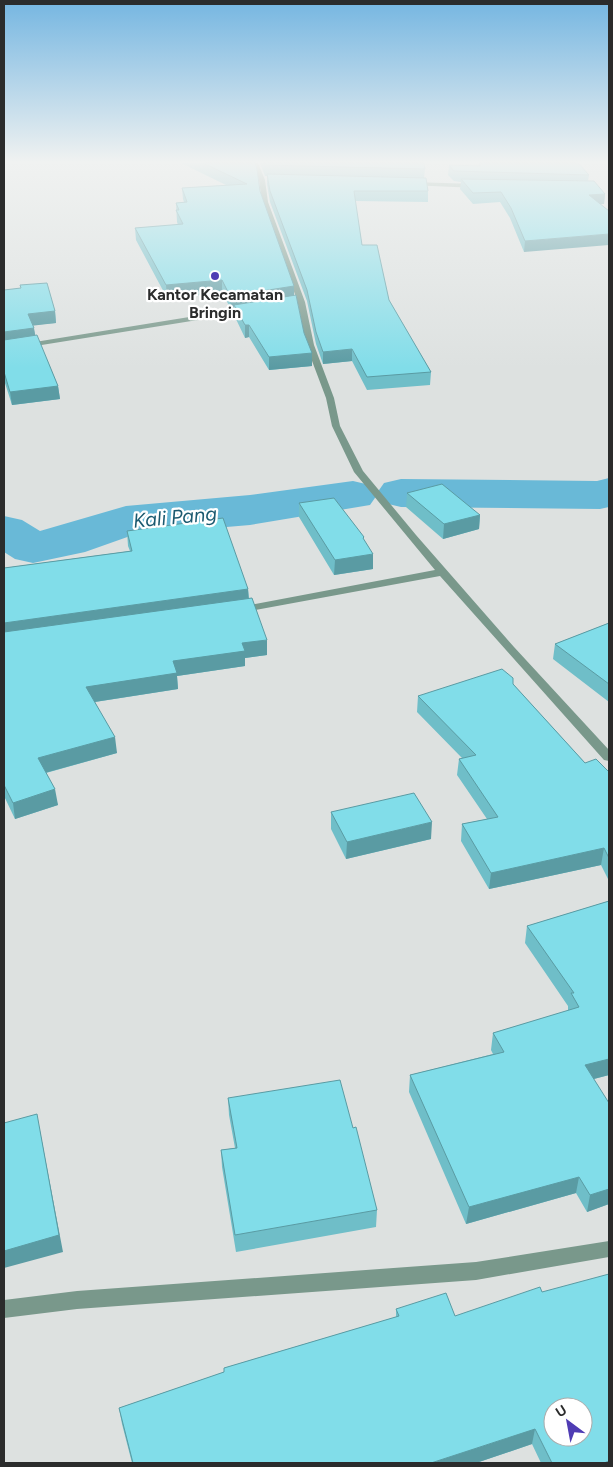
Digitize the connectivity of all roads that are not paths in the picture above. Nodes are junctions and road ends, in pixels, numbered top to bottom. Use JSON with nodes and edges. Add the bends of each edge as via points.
{"nodes":[{"id":1,"x":276,"y":231,"type":"edge"},
{"id":2,"x":301,"y":302,"type":"junction"},
{"id":3,"x":282,"y":305,"type":"edge"},
{"id":4,"x":262,"y":308,"type":"edge"},
{"id":5,"x":4,"y":349,"type":"edge"},
{"id":6,"x":444,"y":572,"type":"junction"},
{"id":7,"x":231,"y":612,"type":"edge"},
{"id":8,"x":609,"y":757,"type":"edge"},
{"id":9,"x":609,"y":1249,"type":"edge"},
{"id":10,"x":4,"y":1309,"type":"edge"}],
"edges":[{"from":1,"to":2,"type":"street"},
{"from":2,"to":3,"type":"street"},
{"from":2,"to":6,"type":"street","via":[[310,344],[330,398],[336,426],[359,472]]},
{"from":4,"to":5,"type":"street"},
{"from":6,"to":7,"type":"street"},
{"from":6,"to":8,"type":"street"},
{"from":9,"to":10,"type":"street","via":[[476,1271],[77,1300]]}]}
